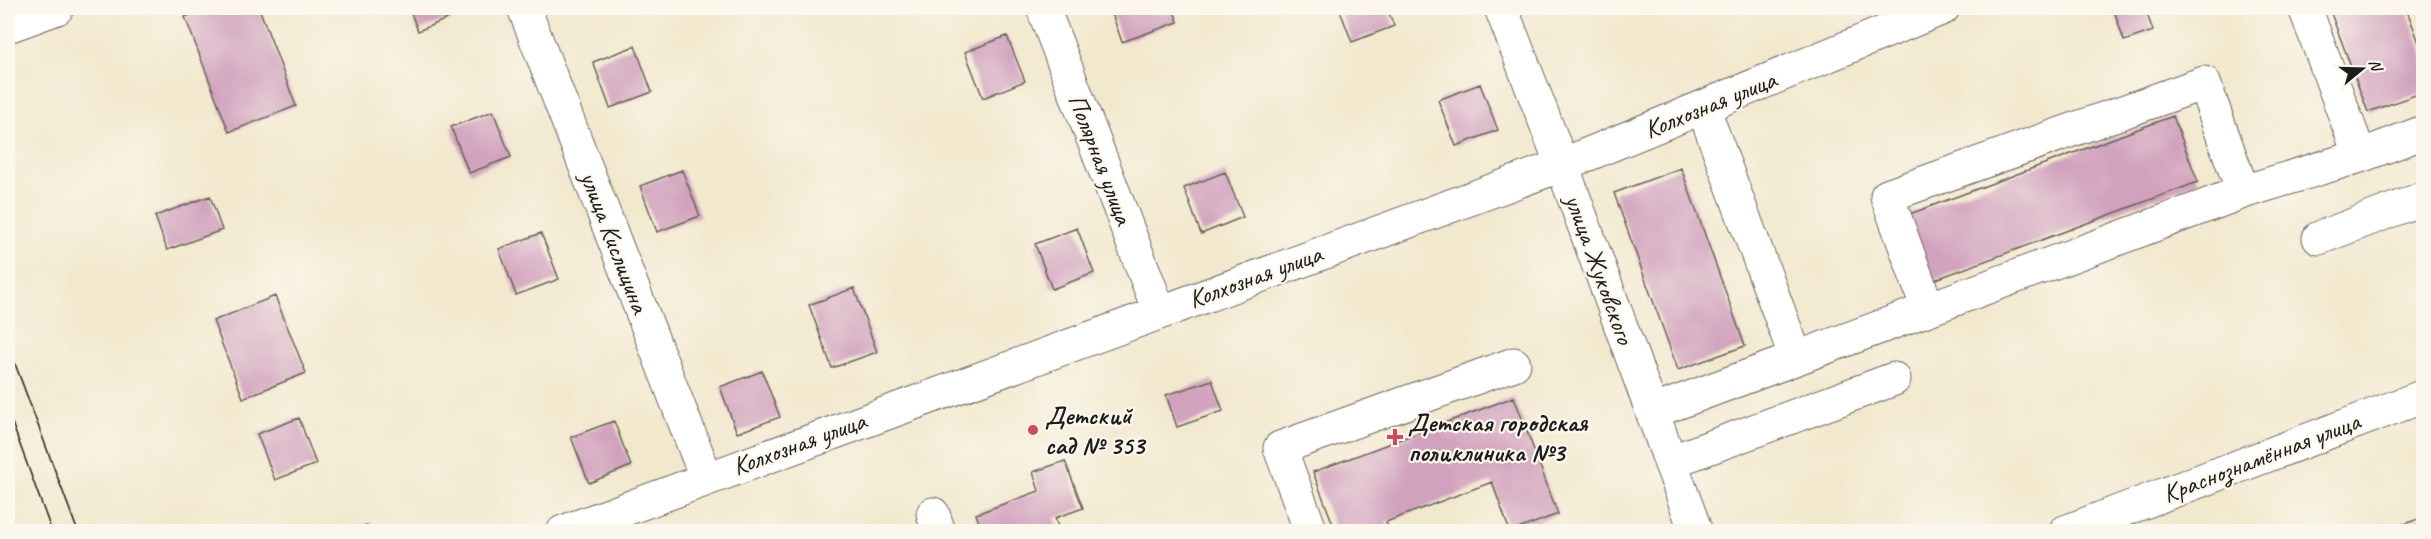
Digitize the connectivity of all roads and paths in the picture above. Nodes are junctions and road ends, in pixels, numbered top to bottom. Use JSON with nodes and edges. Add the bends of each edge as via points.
{"nodes":[{"id":1,"x":57,"y":8,"type":"edge"},
{"id":2,"x":524,"y":8,"type":"edge"},
{"id":3,"x":1043,"y":8,"type":"edge"},
{"id":4,"x":1501,"y":8,"type":"edge"},
{"id":5,"x":1943,"y":8,"type":"edge"},
{"id":6,"x":2305,"y":8,"type":"edge"},
{"id":7,"x":8,"y":26,"type":"edge"},
{"id":8,"x":1703,"y":107,"type":"junction"},
{"id":9,"x":2424,"y":132,"type":"edge"},
{"id":10,"x":2360,"y":156,"type":"junction"},
{"id":11,"x":1562,"y":165,"type":"junction"},
{"id":12,"x":2243,"y":192,"type":"junction"},
{"id":13,"x":2424,"y":198,"type":"edge"},
{"id":14,"x":2319,"y":238,"type":"dead end"},
{"id":15,"x":1928,"y":309,"type":"junction"},
{"id":16,"x":1159,"y":311,"type":"junction"},
{"id":17,"x":1796,"y":358,"type":"junction"},
{"id":18,"x":1514,"y":364,"type":"dead end"},
{"id":19,"x":1894,"y":379,"type":"dead end"},
{"id":20,"x":2424,"y":396,"type":"edge"},
{"id":21,"x":1652,"y":412,"type":"junction"},
{"id":22,"x":1670,"y":462,"type":"junction"},
{"id":23,"x":706,"y":477,"type":"junction"},
{"id":24,"x":638,"y":517,"type":"edge"},
{"id":25,"x":563,"y":531,"type":"edge"},
{"id":26,"x":1311,"y":531,"type":"edge"},
{"id":27,"x":1696,"y":531,"type":"edge"},
{"id":28,"x":2065,"y":531,"type":"edge"}],
"edges":[{"from":1,"to":7,"type":"street"},
{"from":2,"to":23,"type":"street","name":"улица Кислицина"},
{"from":3,"to":16,"type":"street","name":"Полярная улица"},
{"from":4,"to":11,"type":"street","name":"улица Жуковского"},
{"from":5,"to":8,"type":"street","name":"Колхозная улица"},
{"from":6,"to":10,"type":"street"},
{"from":8,"to":11,"type":"street","name":"Колхозная улица"},
{"from":8,"to":17,"type":"street"},
{"from":9,"to":10,"type":"street"},
{"from":10,"to":12,"type":"street"},
{"from":11,"to":16,"type":"street","name":"Колхозная улица"},
{"from":11,"to":21,"type":"street","name":"улица Жуковского"},
{"from":12,"to":15,"type":"street"},
{"from":12,"to":15,"type":"street","via":[[2204,83],[1887,196]]},
{"from":13,"to":14,"type":"street"},
{"from":15,"to":17,"type":"street"},
{"from":16,"to":23,"type":"street","name":"Колхозная улица"},
{"from":17,"to":21,"type":"street"},
{"from":18,"to":26,"type":"street","via":[[1280,448]]},
{"from":19,"to":22,"type":"street"},
{"from":20,"to":28,"type":"street","name":"Краснознамённая улица"},
{"from":21,"to":22,"type":"street","name":"улица Жуковского"},
{"from":22,"to":27,"type":"street","name":"улица Жуковского"},
{"from":23,"to":24,"type":"street","name":"Колхозная улица"},
{"from":24,"to":25,"type":"street","name":"Колхозная улица"}]}
